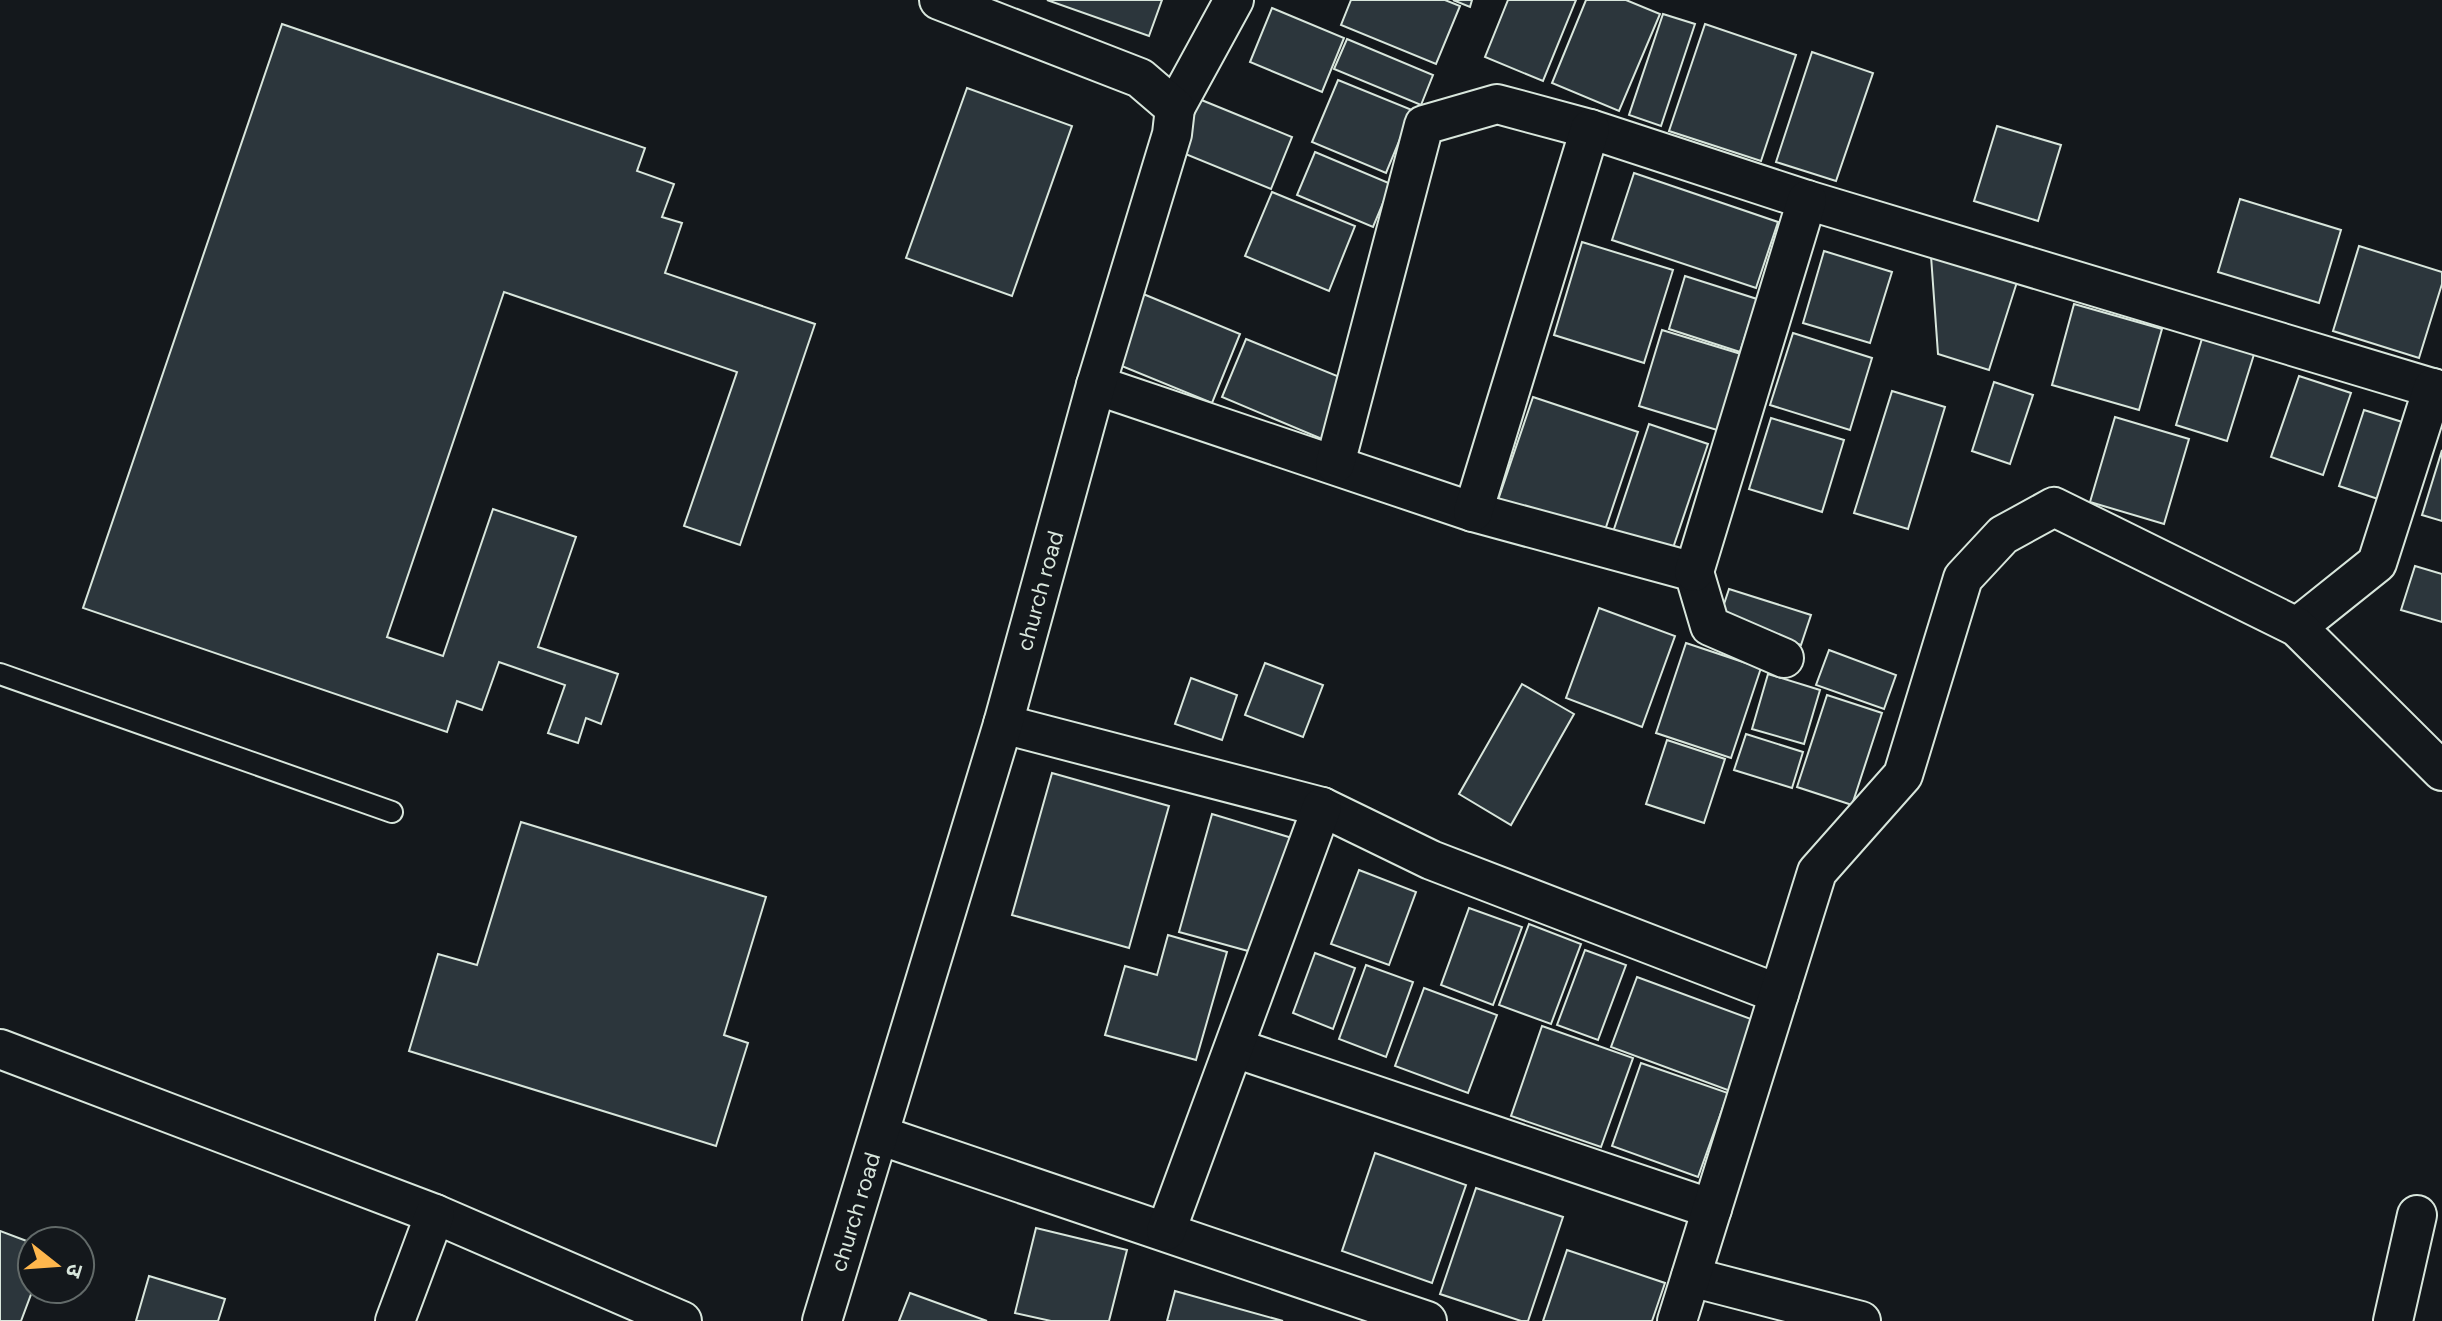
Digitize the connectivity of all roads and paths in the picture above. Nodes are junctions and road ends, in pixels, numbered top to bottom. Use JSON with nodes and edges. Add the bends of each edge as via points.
{"nodes":[{"id":1,"x":939,"y":0,"type":"edge"},
{"id":2,"x":1234,"y":0,"type":"edge"},
{"id":3,"x":1012,"y":13,"type":"edge"},
{"id":4,"x":1175,"y":108,"type":"junction"},
{"id":5,"x":1590,"y":129,"type":"junction"},
{"id":6,"x":1807,"y":200,"type":"junction"},
{"id":7,"x":1096,"y":385,"type":"junction"},
{"id":8,"x":2437,"y":390,"type":"edge"},
{"id":9,"x":1335,"y":464,"type":"junction"},
{"id":10,"x":1473,"y":512,"type":"junction"},
{"id":11,"x":1694,"y":572,"type":"junction"},
{"id":12,"x":2297,"y":627,"type":"junction"},
{"id":13,"x":1784,"y":658,"type":"dead end"},
{"id":14,"x":0,"y":674,"type":"edge"},
{"id":15,"x":1003,"y":724,"type":"junction"},
{"id":16,"x":2442,"y":771,"type":"edge"},
{"id":17,"x":1322,"y":807,"type":"junction"},
{"id":18,"x":392,"y":812,"type":"dead end"},
{"id":19,"x":1779,"y":994,"type":"junction"},
{"id":20,"x":1235,"y":1048,"type":"junction"},
{"id":21,"x":0,"y":1049,"type":"edge"},
{"id":22,"x":879,"y":1135,"type":"junction"},
{"id":23,"x":1712,"y":1209,"type":"junction"},
{"id":24,"x":435,"y":1214,"type":"junction"},
{"id":25,"x":2417,"y":1215,"type":"dead end"},
{"id":26,"x":1166,"y":1231,"type":"junction"},
{"id":27,"x":1691,"y":1277,"type":"junction"},
{"id":28,"x":395,"y":1321,"type":"edge"},
{"id":29,"x":682,"y":1321,"type":"edge"},
{"id":30,"x":822,"y":1321,"type":"edge"},
{"id":31,"x":1427,"y":1321,"type":"edge"},
{"id":32,"x":1677,"y":1321,"type":"edge"},
{"id":33,"x":1861,"y":1321,"type":"edge"},
{"id":34,"x":2393,"y":1321,"type":"edge"}],
"edges":[{"from":1,"to":3,"type":"street"},
{"from":2,"to":4,"type":"street","name":"church road"},
{"from":3,"to":4,"type":"street","via":[[1140,78]]},
{"from":4,"to":7,"type":"street","name":"church road","via":[[1172,134]]},
{"from":5,"to":6,"type":"street"},
{"from":5,"to":9,"type":"street","via":[[1497,104],[1424,125]]},
{"from":5,"to":10,"type":"street"},
{"from":6,"to":8,"type":"street"},
{"from":6,"to":11,"type":"street"},
{"from":7,"to":9,"type":"street"},
{"from":7,"to":15,"type":"street","name":"church road"},
{"from":8,"to":12,"type":"street","via":[[2377,563]]},
{"from":9,"to":10,"type":"street"},
{"from":10,"to":11,"type":"street"},
{"from":11,"to":13,"type":"street","via":[[1710,626]]},
{"from":12,"to":16,"type":"street"},
{"from":12,"to":19,"type":"street","via":[[2054,507],[2003,535],[1963,578],[1903,775],[1817,872]]},
{"from":14,"to":18,"type":"lane"},
{"from":15,"to":17,"type":"street"},
{"from":15,"to":22,"type":"street","name":"church road"},
{"from":17,"to":19,"type":"street","via":[[1431,860]]},
{"from":17,"to":20,"type":"street"},
{"from":19,"to":23,"type":"street"},
{"from":20,"to":23,"type":"street"},
{"from":20,"to":26,"type":"street"},
{"from":21,"to":24,"type":"street"},
{"from":22,"to":26,"type":"street"},
{"from":22,"to":30,"type":"street","name":"church road"},
{"from":23,"to":27,"type":"street"},
{"from":24,"to":28,"type":"street"},
{"from":24,"to":29,"type":"street"},
{"from":25,"to":34,"type":"street"},
{"from":26,"to":31,"type":"street"},
{"from":27,"to":32,"type":"street"},
{"from":27,"to":33,"type":"street"}]}
